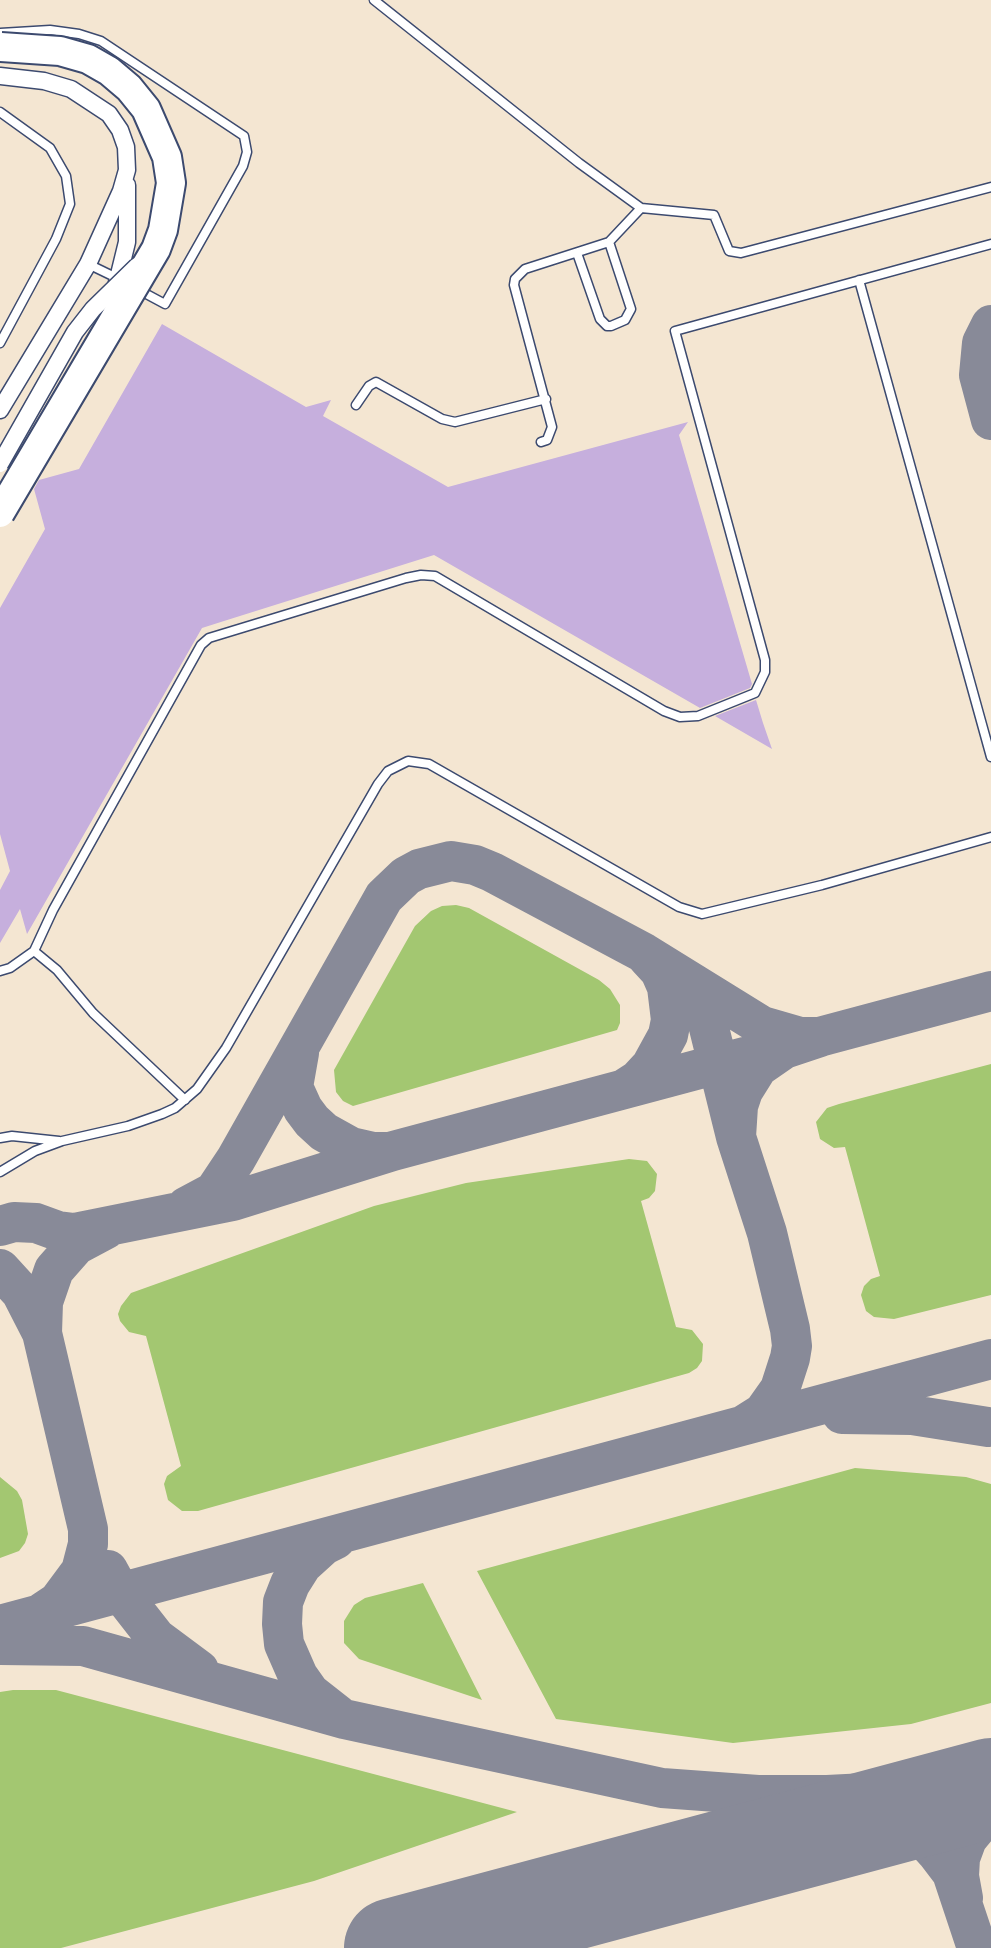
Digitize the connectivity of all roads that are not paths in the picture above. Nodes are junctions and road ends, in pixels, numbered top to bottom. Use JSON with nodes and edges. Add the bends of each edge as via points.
{"nodes":[{"id":1,"x":374,"y":0,"type":"edge"},
{"id":2,"x":1,"y":40,"type":"edge"},
{"id":3,"x":0,"y":76,"type":"edge"},
{"id":4,"x":0,"y":112,"type":"edge"},
{"id":5,"x":127,"y":170,"type":"junction"},
{"id":6,"x":991,"y":187,"type":"edge"},
{"id":7,"x":641,"y":208,"type":"junction"},
{"id":8,"x":609,"y":242,"type":"junction"},
{"id":9,"x":991,"y":244,"type":"edge"},
{"id":10,"x":156,"y":249,"type":"junction"},
{"id":11,"x":577,"y":253,"type":"junction"},
{"id":12,"x":88,"y":264,"type":"junction"},
{"id":13,"x":118,"y":279,"type":"junction"},
{"id":14,"x":859,"y":280,"type":"junction"},
{"id":15,"x":0,"y":343,"type":"edge"},
{"id":16,"x":546,"y":399,"type":"junction"},
{"id":17,"x":356,"y":405,"type":"dead end"},
{"id":18,"x":0,"y":410,"type":"edge"},
{"id":19,"x":541,"y":442,"type":"dead end"},
{"id":20,"x":0,"y":464,"type":"edge"},
{"id":21,"x":0,"y":490,"type":"edge"},
{"id":22,"x":0,"y":513,"type":"edge"},
{"id":23,"x":991,"y":758,"type":"edge"},
{"id":24,"x":991,"y":837,"type":"edge"},
{"id":25,"x":34,"y":951,"type":"junction"},
{"id":26,"x":0,"y":971,"type":"edge"},
{"id":27,"x":185,"y":1100,"type":"junction"},
{"id":28,"x":0,"y":1138,"type":"edge"},
{"id":29,"x":62,"y":1141,"type":"junction"},
{"id":30,"x":0,"y":1172,"type":"edge"}],
"edges":[{"from":1,"to":7,"type":"lane"},
{"from":2,"to":10,"type":"highway","bridge":true,"via":[[88,59],[110,71],[146,109],[163,146],[171,183]]},
{"from":2,"to":13,"type":"lane","via":[[50,30],[101,41],[244,136],[247,152],[243,166],[165,304]]},
{"from":3,"to":5,"type":"street","via":[[44,80],[71,89],[109,114],[127,147]]},
{"from":4,"to":15,"type":"lane","via":[[50,148],[66,176],[70,204]]},
{"from":5,"to":12,"type":"street"},
{"from":5,"to":13,"type":"street","via":[[127,242]]},
{"from":6,"to":7,"type":"lane","via":[[741,253],[726,248],[714,215]]},
{"from":7,"to":8,"type":"lane"},
{"from":8,"to":11,"type":"lane"},
{"from":8,"to":11,"type":"lane","via":[[631,309],[625,320],[611,326],[600,319]]},
{"from":9,"to":14,"type":"lane"},
{"from":10,"to":20,"type":"street","bridge":true,"via":[[113,287],[75,332]]},
{"from":10,"to":22,"type":"highway","bridge":true},
{"from":11,"to":16,"type":"lane","via":[[525,269],[515,278]]},
{"from":12,"to":13,"type":"lane"},
{"from":12,"to":18,"type":"street"},
{"from":13,"to":21,"type":"street","via":[[113,300]]},
{"from":14,"to":23,"type":"lane"},
{"from":14,"to":25,"type":"lane","via":[[675,331],[765,660],[755,693],[698,716],[664,711],[435,576],[406,578],[209,638],[52,910]]},
{"from":16,"to":17,"type":"lane","via":[[455,422],[376,382]]},
{"from":16,"to":19,"type":"lane","via":[[552,427],[547,440]]},
{"from":24,"to":27,"type":"lane","via":[[702,914],[679,907],[429,764],[408,761],[388,771],[378,784],[226,1048]]},
{"from":25,"to":26,"type":"lane"},
{"from":25,"to":27,"type":"lane"},
{"from":27,"to":29,"type":"lane","via":[[148,1120]]},
{"from":28,"to":29,"type":"lane"},
{"from":29,"to":30,"type":"lane"}]}
